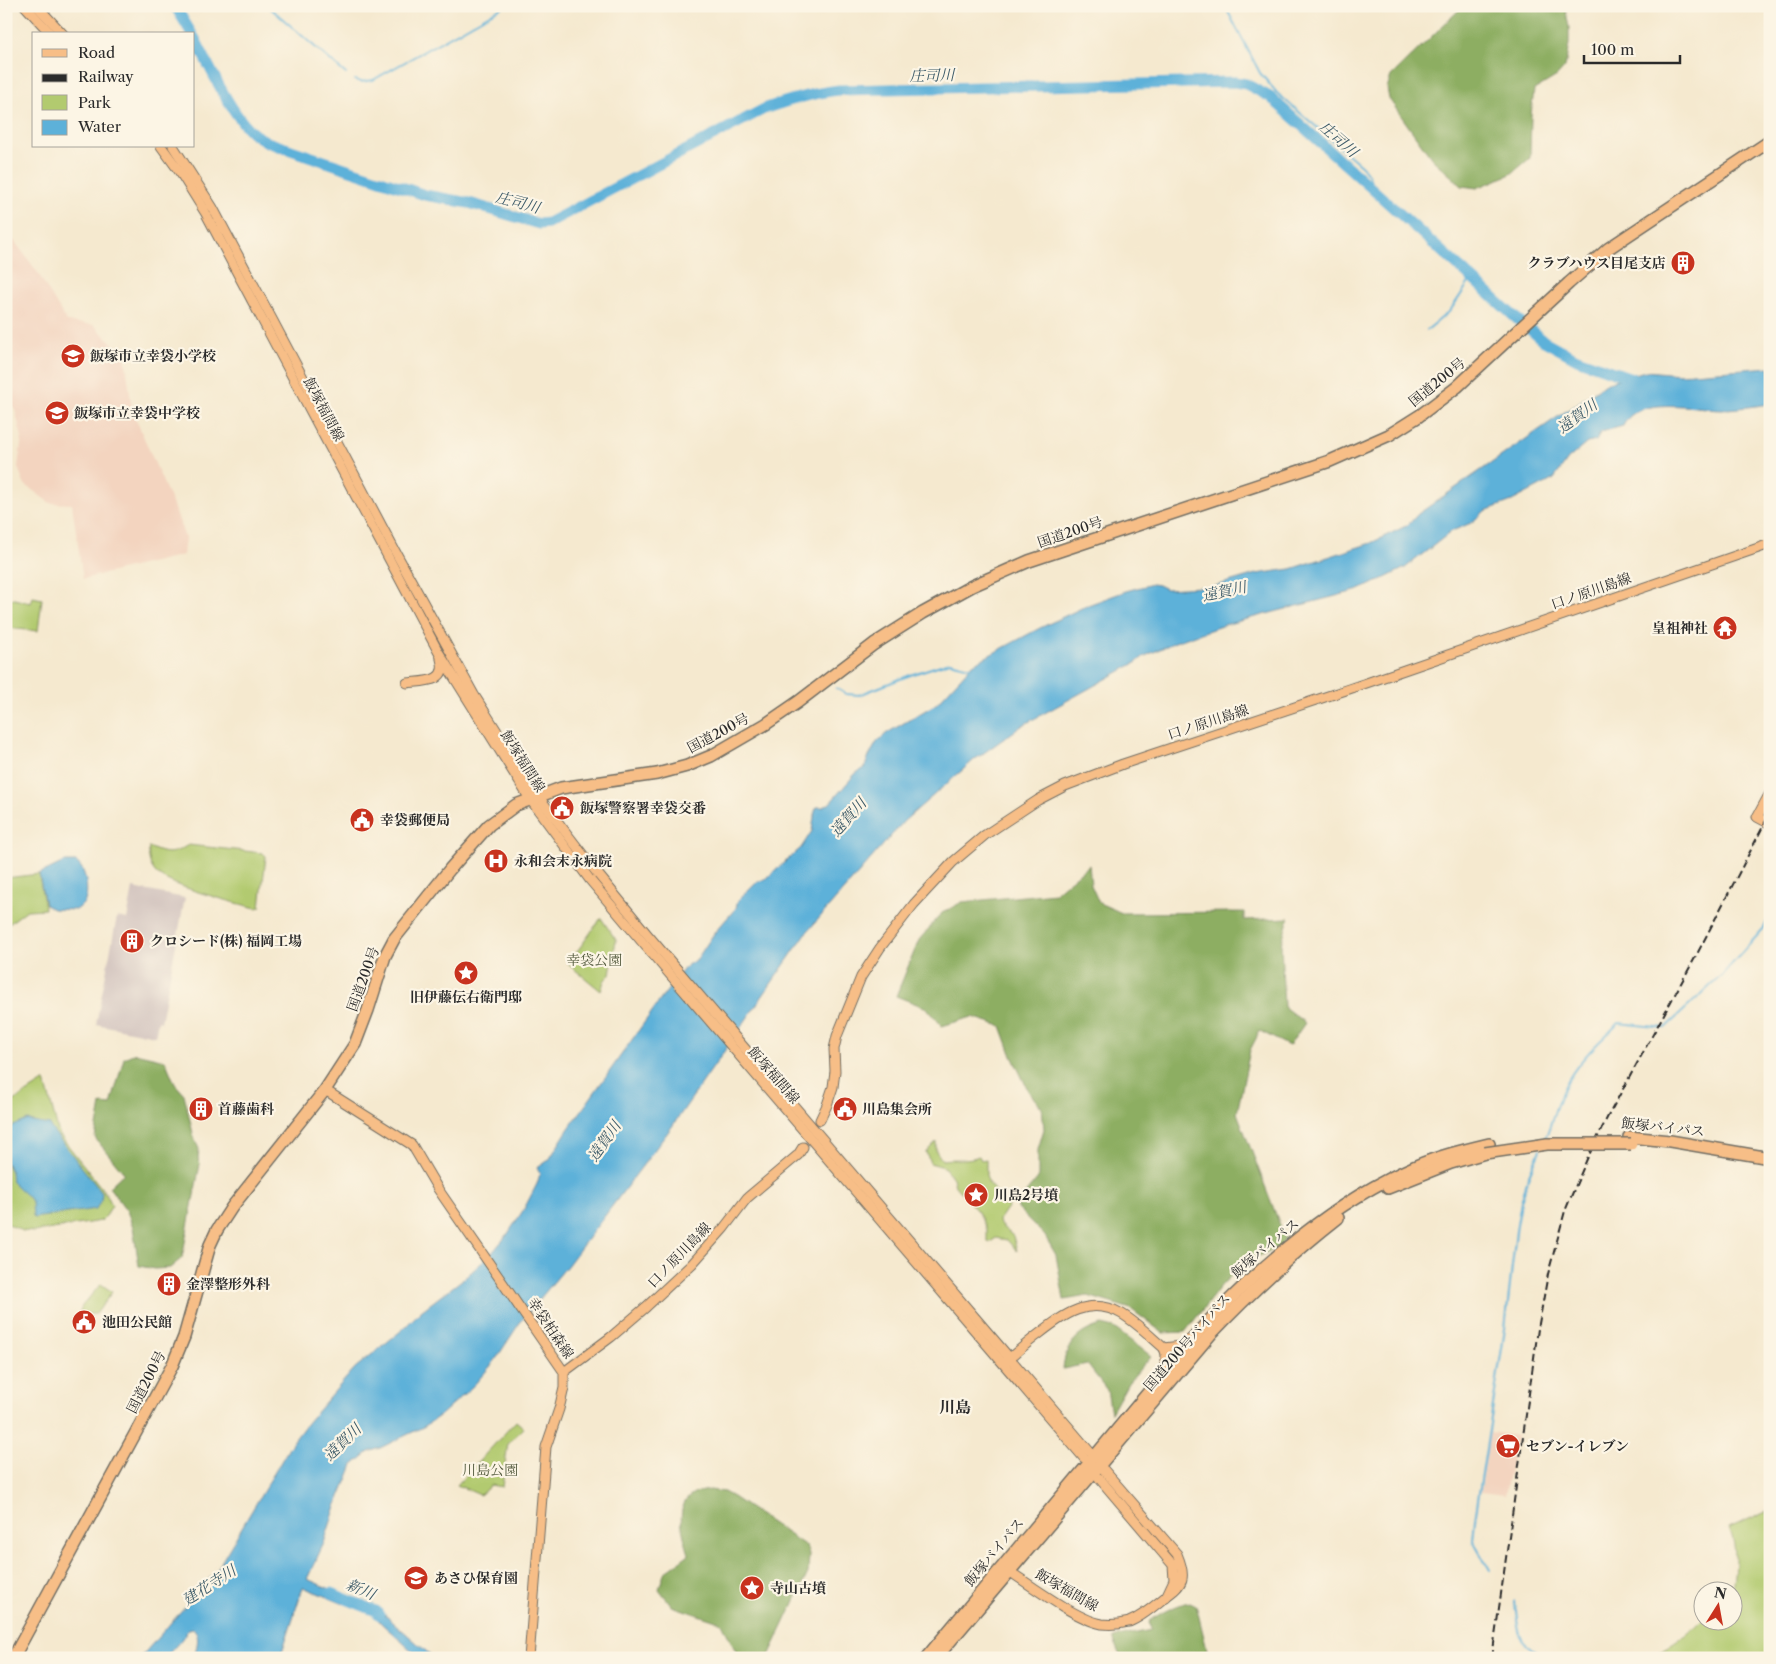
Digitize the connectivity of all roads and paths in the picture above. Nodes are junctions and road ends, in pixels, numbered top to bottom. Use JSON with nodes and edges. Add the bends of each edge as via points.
{"nodes":[{"id":1,"x":25,"y":6,"type":"edge"},
{"id":2,"x":37,"y":6,"type":"edge"},
{"id":3,"x":49,"y":32,"type":"edge"},
{"id":4,"x":61,"y":32,"type":"edge"},
{"id":5,"x":1770,"y":141,"type":"edge"},
{"id":6,"x":162,"y":148,"type":"edge"},
{"id":7,"x":174,"y":148,"type":"edge"},
{"id":8,"x":1770,"y":544,"type":"edge"},
{"id":9,"x":439,"y":652,"type":"junction"},
{"id":10,"x":407,"y":683,"type":"dead end"},
{"id":11,"x":1770,"y":793,"type":"edge"},
{"id":12,"x":534,"y":798,"type":"junction"},
{"id":13,"x":1770,"y":824,"type":"edge"},
{"id":14,"x":325,"y":1090,"type":"junction"},
{"id":15,"x":795,"y":1115,"type":"junction"},
{"id":16,"x":820,"y":1120,"type":"dead end"},
{"id":17,"x":803,"y":1147,"type":"dead end"},
{"id":18,"x":1487,"y":1149,"type":"junction"},
{"id":19,"x":1747,"y":1157,"type":"junction"},
{"id":20,"x":1770,"y":1158,"type":"edge"},
{"id":21,"x":1770,"y":1165,"type":"edge"},
{"id":22,"x":1224,"y":1305,"type":"junction"},
{"id":23,"x":1164,"y":1348,"type":"junction"},
{"id":24,"x":1009,"y":1358,"type":"junction"},
{"id":25,"x":1002,"y":1365,"type":"junction"},
{"id":26,"x":562,"y":1370,"type":"junction"},
{"id":27,"x":1131,"y":1414,"type":"junction"},
{"id":28,"x":1102,"y":1474,"type":"dead end"},
{"id":29,"x":1009,"y":1571,"type":"junction"},
{"id":30,"x":13,"y":1658,"type":"edge"},
{"id":31,"x":529,"y":1658,"type":"edge"},
{"id":32,"x":926,"y":1658,"type":"edge"},
{"id":33,"x":936,"y":1658,"type":"edge"}],
"edges":[{"from":1,"to":3,"type":"main road"},
{"from":2,"to":4,"type":"main road"},
{"from":5,"to":12,"type":"highway","name":"国道200号","via":[[1609,248],[1458,387],[1389,435],[1330,461],[1029,561],[972,586],[874,644],[798,702],[711,756],[657,774],[561,788]]},
{"from":6,"to":9,"type":"main road","name":"飯塚福間線","via":[[205,212]]},
{"from":7,"to":12,"type":"main road","name":"飯塚福間線","via":[[213,208],[448,649]]},
{"from":8,"to":16,"type":"main road","name":"口ノ原川島線","via":[[1123,764],[1038,800],[985,835],[953,862],[914,904],[880,948],[861,977],[837,1036],[832,1087]]},
{"from":9,"to":10,"type":"main road","via":[[443,664],[437,678]]},
{"from":9,"to":12,"type":"main road","name":"飯塚福間線"},
{"from":11,"to":13,"type":"main road","via":[[1757,817]]},
{"from":12,"to":14,"type":"highway","name":"国道200号","via":[[506,811],[489,825],[394,939],[385,956],[355,1044]]},
{"from":12,"to":15,"type":"main road","name":"飯塚福間線"},
{"from":12,"to":15,"type":"main road","name":"飯塚福間線","via":[[590,880]]},
{"from":14,"to":26,"type":"main road","name":"幸袋柏森線","via":[[412,1145],[441,1194]]},
{"from":14,"to":30,"type":"highway","name":"国道200号","via":[[217,1230],[172,1366]]},
{"from":15,"to":24,"type":"main road","name":"飯塚福間線"},
{"from":15,"to":25,"type":"main road","name":"飯塚福間線"},
{"from":17,"to":26,"type":"main road","name":"口ノ原川島線","via":[[798,1155],[747,1198],[692,1264],[646,1307],[611,1337]]},
{"from":18,"to":19,"type":"highway","name":"国道200号バイパス","bridge":true,"via":[[1630,1140],[1680,1150]]},
{"from":18,"to":22,"type":"highway","name":"飯塚バイパス","via":[[1447,1155],[1364,1192],[1288,1245]]},
{"from":18,"to":29,"type":"highway","name":"国道200号バイパス","via":[[1392,1186],[1339,1217],[1291,1255],[1211,1334]]},
{"from":19,"to":20,"type":"highway"},
{"from":19,"to":21,"type":"highway","name":"国道200号バイパス"},
{"from":22,"to":23,"type":"main road","via":[[1218,1306],[1186,1342]]},
{"from":22,"to":27,"type":"highway","name":"飯塚バイパス"},
{"from":23,"to":24,"type":"main road","via":[[1122,1314],[1097,1306],[1073,1310],[1062,1316]]},
{"from":23,"to":27,"type":"main road","via":[[1164,1368]]},
{"from":24,"to":25,"type":"main road"},
{"from":24,"to":25,"type":"main road","name":"飯塚福間線","via":[[1087,1455]]},
{"from":26,"to":31,"type":"main road","name":"幸袋柏森線","via":[[564,1388],[546,1447]]},
{"from":27,"to":32,"type":"highway","name":"飯塚バイパス"},
{"from":28,"to":29,"type":"main road","name":"飯塚福間線","via":[[1177,1554],[1183,1574],[1176,1591],[1130,1621],[1104,1624],[1074,1612]]},
{"from":29,"to":33,"type":"highway","name":"国道200号バイパス"}]}
